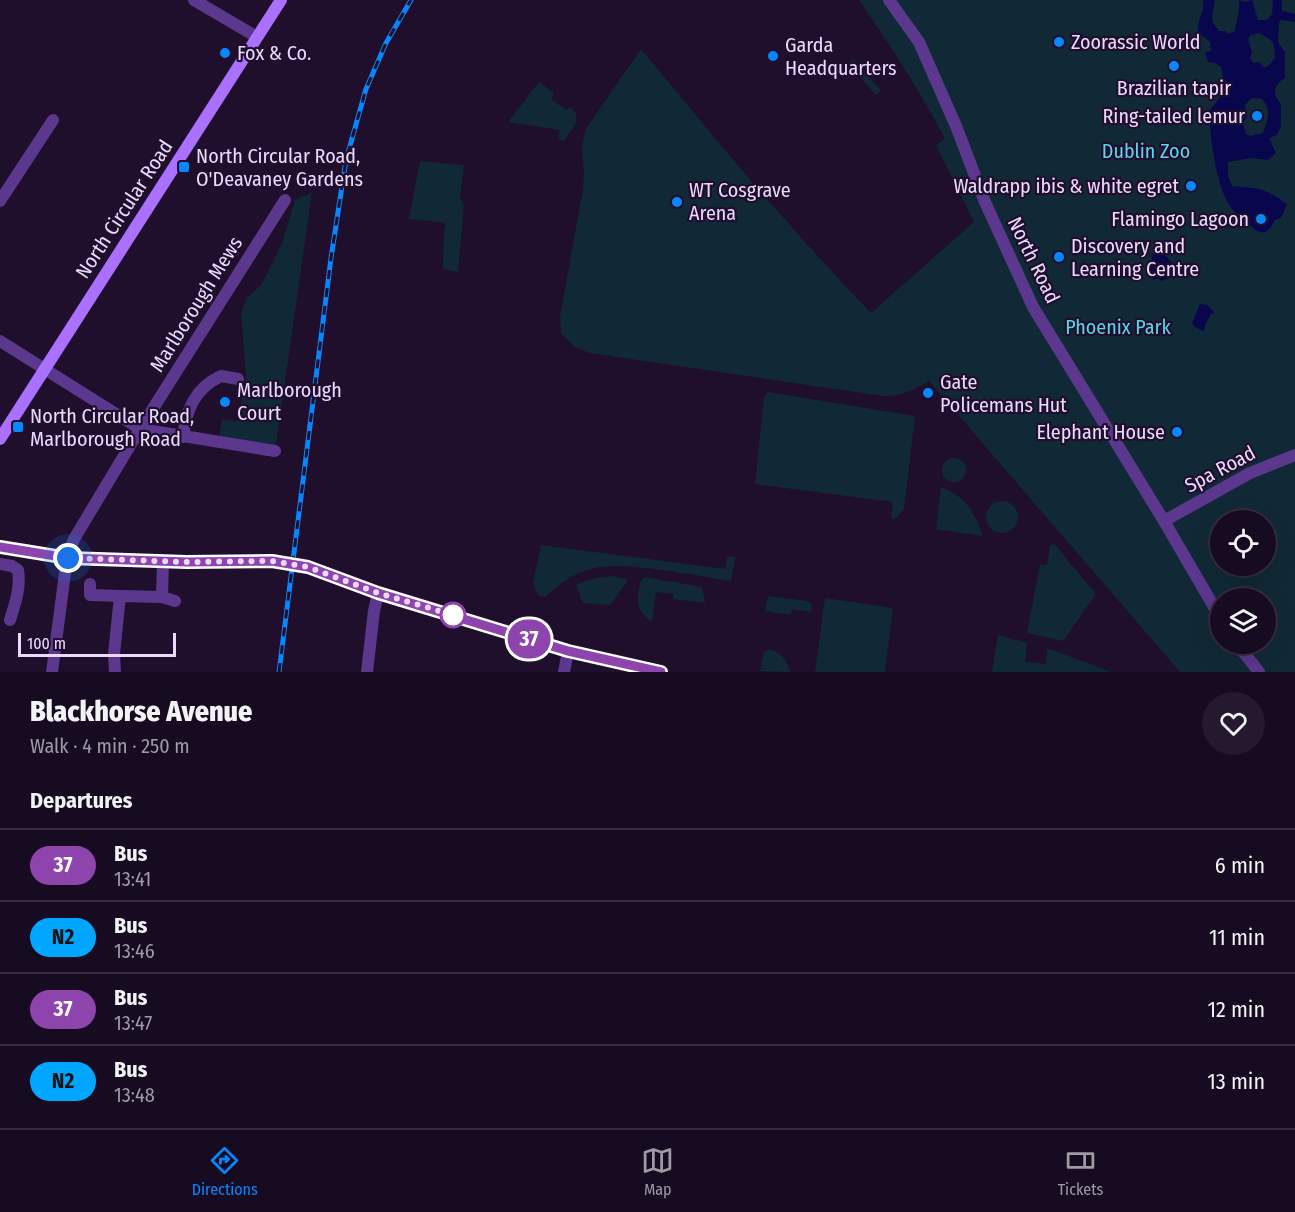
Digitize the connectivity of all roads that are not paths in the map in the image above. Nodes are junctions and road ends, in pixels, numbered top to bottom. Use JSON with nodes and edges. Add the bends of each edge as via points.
{"nodes":[{"id":1,"x":194,"y":0,"type":"edge"},
{"id":2,"x":281,"y":0,"type":"edge"},
{"id":3,"x":889,"y":0,"type":"edge"},
{"id":4,"x":257,"y":37,"type":"junction"},
{"id":5,"x":53,"y":120,"type":"dead end"},
{"id":6,"x":285,"y":200,"type":"dead end"},
{"id":7,"x":0,"y":201,"type":"edge"},
{"id":8,"x":0,"y":341,"type":"edge"},
{"id":9,"x":45,"y":368,"type":"junction"},
{"id":10,"x":238,"y":379,"type":"dead end"},
{"id":11,"x":140,"y":429,"type":"junction"},
{"id":12,"x":183,"y":437,"type":"junction"},
{"id":13,"x":0,"y":439,"type":"edge"},
{"id":14,"x":275,"y":451,"type":"dead end"},
{"id":15,"x":1295,"y":454,"type":"edge"},
{"id":16,"x":1164,"y":521,"type":"junction"},
{"id":17,"x":0,"y":547,"type":"edge"},
{"id":18,"x":68,"y":558,"type":"junction"},
{"id":19,"x":164,"y":561,"type":"junction"},
{"id":20,"x":0,"y":564,"type":"edge"},
{"id":21,"x":90,"y":584,"type":"dead end"},
{"id":22,"x":378,"y":593,"type":"junction"},
{"id":23,"x":120,"y":596,"type":"junction"},
{"id":24,"x":162,"y":597,"type":"junction"},
{"id":25,"x":1210,"y":600,"type":"edge"},
{"id":26,"x":176,"y":601,"type":"dead end"},
{"id":27,"x":10,"y":620,"type":"dead end"},
{"id":28,"x":568,"y":651,"type":"junction"},
{"id":29,"x":1245,"y":654,"type":"edge"},
{"id":30,"x":52,"y":672,"type":"edge"},
{"id":31,"x":115,"y":672,"type":"edge"},
{"id":32,"x":367,"y":672,"type":"edge"},
{"id":33,"x":564,"y":672,"type":"edge"},
{"id":34,"x":661,"y":672,"type":"edge"},
{"id":35,"x":1259,"y":672,"type":"edge"}],
"edges":[{"from":1,"to":4,"type":"street"},
{"from":2,"to":4,"type":"main road","name":"North Circular Road"},
{"from":3,"to":16,"type":"street","name":"North Road","via":[[919,42],[1033,307]]},
{"from":4,"to":9,"type":"main road","name":"North Circular Road"},
{"from":5,"to":7,"type":"street"},
{"from":6,"to":11,"type":"street","name":"Marlborough Mews"},
{"from":8,"to":9,"type":"street"},
{"from":9,"to":11,"type":"street"},
{"from":9,"to":13,"type":"main road","name":"North Circular Road"},
{"from":10,"to":12,"type":"street","via":[[221,376],[196,394]]},
{"from":11,"to":12,"type":"street"},
{"from":11,"to":18,"type":"street","name":"Marlborough Mews","via":[[74,539]]},
{"from":12,"to":14,"type":"street"},
{"from":15,"to":16,"type":"street","name":"Spa Road"},
{"from":16,"to":25,"type":"street","name":"North Road"},
{"from":17,"to":18,"type":"main road"},
{"from":18,"to":19,"type":"main road"},
{"from":18,"to":30,"type":"street","name":"Marlborough Mews"},
{"from":19,"to":22,"type":"main road","bridge":true,"via":[[272,561],[308,567]]},
{"from":19,"to":24,"type":"street"},
{"from":20,"to":27,"type":"street","via":[[18,570],[18,591]]},
{"from":21,"to":23,"type":"street","via":[[90,595]]},
{"from":22,"to":28,"type":"main road"},
{"from":22,"to":32,"type":"street"},
{"from":23,"to":24,"type":"street"},
{"from":23,"to":31,"type":"street"},
{"from":24,"to":26,"type":"street"},
{"from":28,"to":33,"type":"street"},
{"from":28,"to":34,"type":"main road"},
{"from":29,"to":35,"type":"street"}]}
